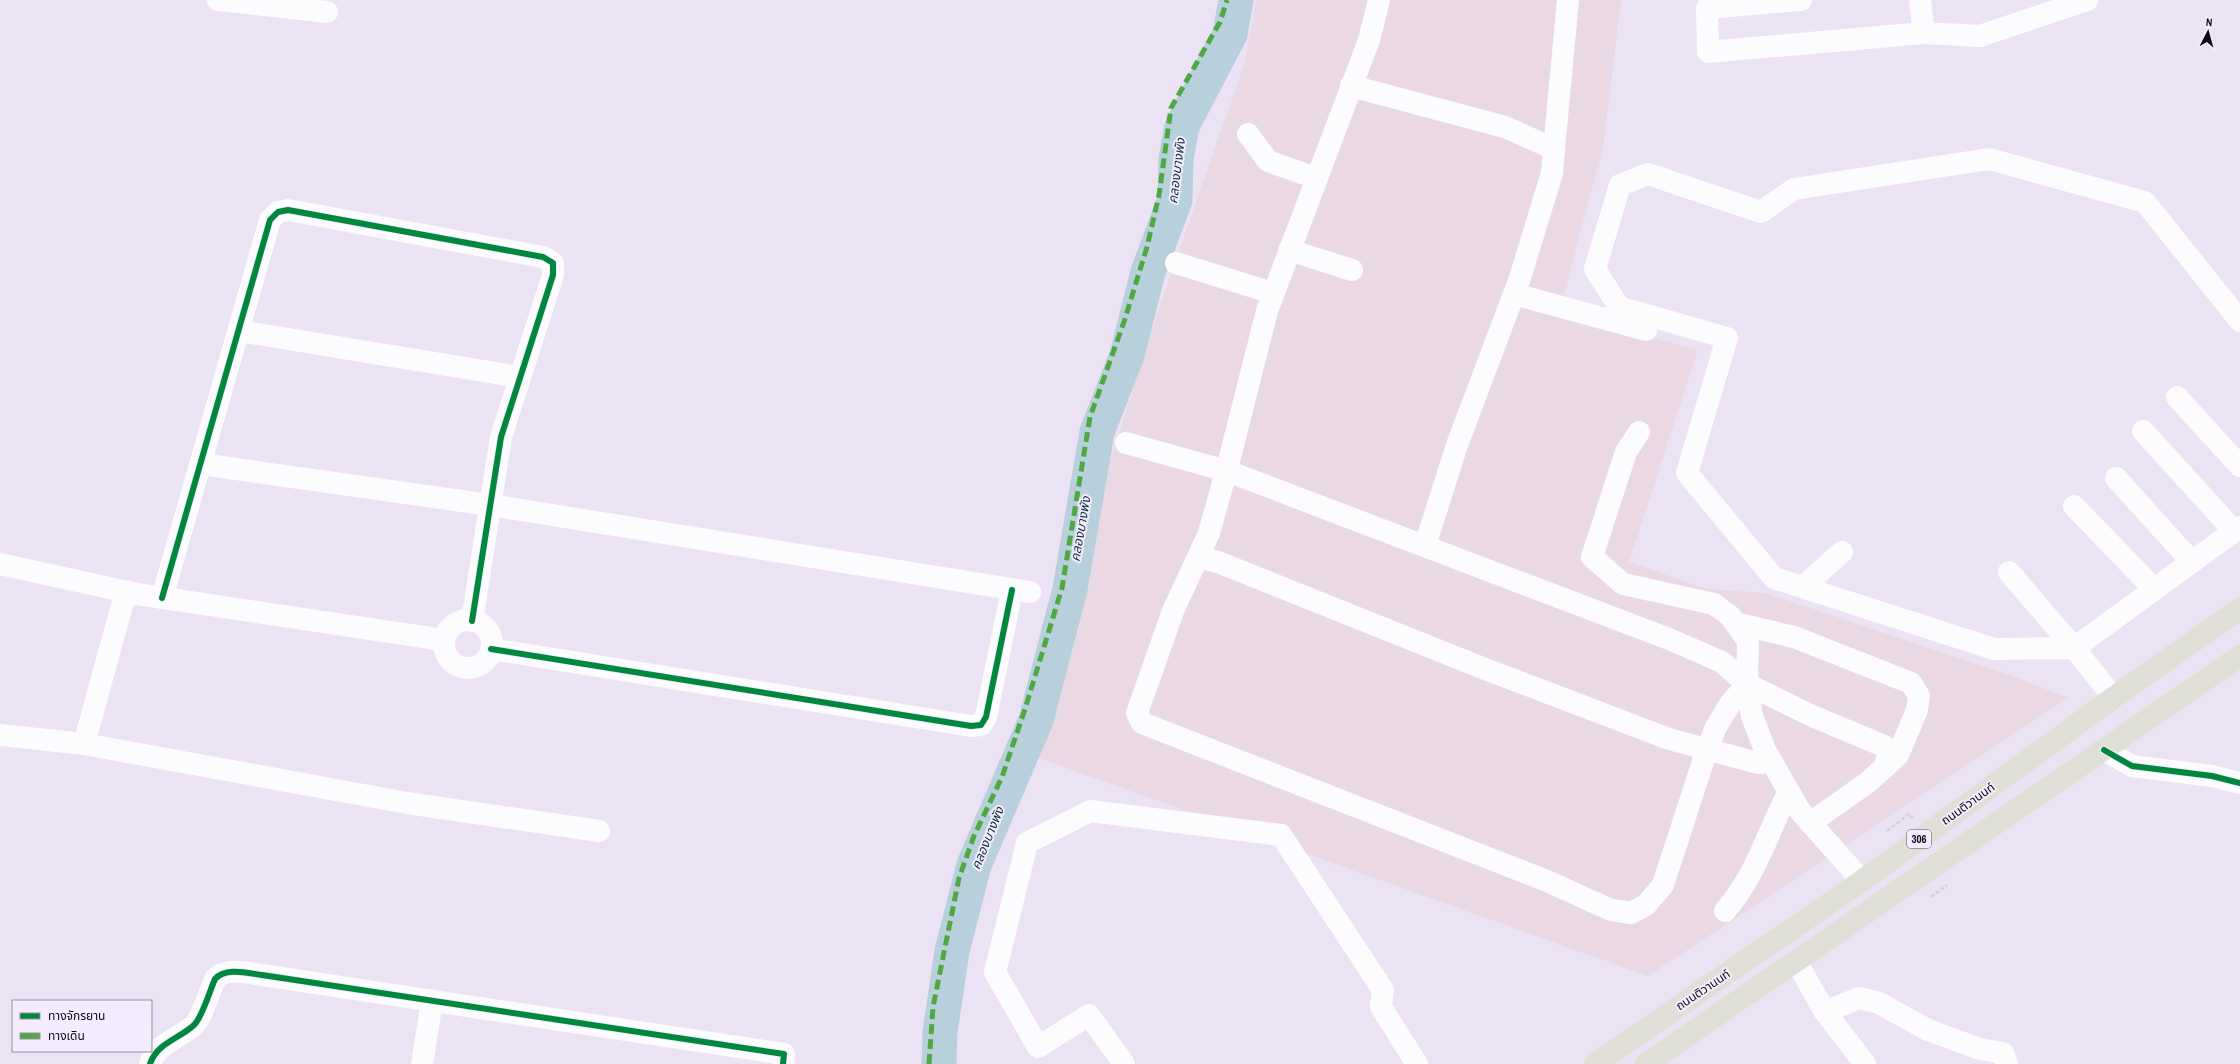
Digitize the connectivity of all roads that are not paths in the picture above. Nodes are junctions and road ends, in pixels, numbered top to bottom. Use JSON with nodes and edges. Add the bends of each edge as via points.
{"nodes":[{"id":1,"x":218,"y":0,"type":"edge"},
{"id":2,"x":1378,"y":0,"type":"edge"},
{"id":3,"x":1568,"y":0,"type":"edge"},
{"id":4,"x":1801,"y":0,"type":"edge"},
{"id":5,"x":1920,"y":0,"type":"edge"},
{"id":6,"x":2087,"y":0,"type":"edge"},
{"id":7,"x":327,"y":12,"type":"dead end"},
{"id":8,"x":1924,"y":33,"type":"junction"},
{"id":9,"x":1352,"y":86,"type":"junction"},
{"id":10,"x":1248,"y":134,"type":"dead end"},
{"id":11,"x":1554,"y":149,"type":"junction"},
{"id":12,"x":1316,"y":178,"type":"junction"},
{"id":13,"x":1289,"y":250,"type":"junction"},
{"id":14,"x":1176,"y":264,"type":"dead end"},
{"id":15,"x":1352,"y":270,"type":"dead end"},
{"id":16,"x":1273,"y":293,"type":"junction"},
{"id":17,"x":1514,"y":294,"type":"junction"},
{"id":18,"x":2240,"y":321,"type":"edge"},
{"id":19,"x":239,"y":331,"type":"junction"},
{"id":20,"x":1648,"y":331,"type":"dead end"},
{"id":21,"x":520,"y":378,"type":"junction"},
{"id":22,"x":2177,"y":397,"type":"dead end"},
{"id":23,"x":2143,"y":431,"type":"dead end"},
{"id":24,"x":1639,"y":432,"type":"dead end"},
{"id":25,"x":1126,"y":443,"type":"dead end"},
{"id":26,"x":201,"y":464,"type":"junction"},
{"id":27,"x":2240,"y":466,"type":"edge"},
{"id":28,"x":1227,"y":471,"type":"junction"},
{"id":29,"x":2116,"y":478,"type":"dead end"},
{"id":30,"x":490,"y":505,"type":"junction"},
{"id":31,"x":2074,"y":506,"type":"dead end"},
{"id":32,"x":2237,"y":529,"type":"edge"},
{"id":33,"x":1425,"y":546,"type":"junction"},
{"id":34,"x":1842,"y":552,"type":"dead end"},
{"id":35,"x":1199,"y":557,"type":"junction"},
{"id":36,"x":2192,"y":562,"type":"junction"},
{"id":37,"x":0,"y":564,"type":"edge"},
{"id":38,"x":2009,"y":572,"type":"dead end"},
{"id":39,"x":1803,"y":587,"type":"junction"},
{"id":40,"x":2154,"y":589,"type":"junction"},
{"id":41,"x":126,"y":591,"type":"junction"},
{"id":42,"x":162,"y":598,"type":"junction"},
{"id":43,"x":2240,"y":610,"type":"edge"},
{"id":44,"x":472,"y":621,"type":"junction"},
{"id":45,"x":1735,"y":623,"type":"junction"},
{"id":46,"x":444,"y":640,"type":"junction"},
{"id":47,"x":2074,"y":648,"type":"junction"},
{"id":48,"x":491,"y":649,"type":"junction"},
{"id":49,"x":2240,"y":656,"type":"edge"},
{"id":50,"x":1747,"y":684,"type":"junction"},
{"id":51,"x":2114,"y":698,"type":"junction"},
{"id":52,"x":0,"y":735,"type":"edge"},
{"id":53,"x":84,"y":744,"type":"junction"},
{"id":54,"x":1707,"y":749,"type":"junction"},
{"id":55,"x":2104,"y":750,"type":"junction"},
{"id":56,"x":1772,"y":762,"type":"junction"},
{"id":57,"x":1885,"y":766,"type":"junction"},
{"id":58,"x":2240,"y":783,"type":"edge"},
{"id":59,"x":1791,"y":795,"type":"junction"},
{"id":60,"x":1810,"y":823,"type":"junction"},
{"id":61,"x":600,"y":831,"type":"dead end"},
{"id":62,"x":1855,"y":885,"type":"junction"},
{"id":63,"x":1725,"y":912,"type":"dead end"},
{"id":64,"x":1862,"y":915,"type":"junction"},
{"id":65,"x":1796,"y":960,"type":"junction"},
{"id":66,"x":432,"y":1001,"type":"junction"},
{"id":67,"x":1825,"y":1012,"type":"junction"},
{"id":68,"x":150,"y":1064,"type":"edge"},
{"id":69,"x":422,"y":1064,"type":"edge"},
{"id":70,"x":783,"y":1064,"type":"edge"},
{"id":71,"x":1124,"y":1064,"type":"edge"},
{"id":72,"x":1416,"y":1064,"type":"edge"},
{"id":73,"x":1595,"y":1064,"type":"edge"},
{"id":74,"x":1646,"y":1064,"type":"edge"},
{"id":75,"x":1865,"y":1064,"type":"edge"},
{"id":76,"x":2008,"y":1064,"type":"edge"}],
"edges":[{"from":1,"to":7,"type":"street"},
{"from":2,"to":9,"type":"street","via":[[1369,40]]},
{"from":3,"to":11,"type":"street"},
{"from":4,"to":8,"type":"street","via":[[1707,8],[1708,52]]},
{"from":5,"to":8,"type":"street"},
{"from":6,"to":8,"type":"street","via":[[1980,36]]},
{"from":9,"to":11,"type":"street","via":[[1505,127]]},
{"from":9,"to":12,"type":"street"},
{"from":10,"to":12,"type":"street","via":[[1268,161]]},
{"from":11,"to":17,"type":"street","via":[[1552,173]]},
{"from":12,"to":13,"type":"street"},
{"from":13,"to":15,"type":"street"},
{"from":13,"to":16,"type":"street"},
{"from":14,"to":16,"type":"street"},
{"from":16,"to":28,"type":"street"},
{"from":17,"to":20,"type":"street"},
{"from":17,"to":33,"type":"street","via":[[1457,445]]},
{"from":18,"to":39,"type":"street","via":[[2144,202],[1990,159],[1794,189],[1761,212],[1648,174],[1620,185],[1595,270],[1619,307],[1728,338],[1687,473],[1774,578]]},
{"from":19,"to":21,"type":"street"},
{"from":19,"to":21,"type":"street","via":[[270,220],[278,212],[288,210],[543,257],[553,263],[553,275]]},
{"from":19,"to":26,"type":"street"},
{"from":21,"to":30,"type":"street","via":[[501,438]]},
{"from":22,"to":27,"type":"street"},
{"from":23,"to":32,"type":"street"},
{"from":24,"to":45,"type":"street","via":[[1626,452],[1592,557],[1624,584],[1714,604]]},
{"from":25,"to":28,"type":"street"},
{"from":26,"to":30,"type":"street"},
{"from":26,"to":42,"type":"street"},
{"from":28,"to":33,"type":"street"},
{"from":28,"to":35,"type":"street","via":[[1209,533]]},
{"from":29,"to":36,"type":"street"},
{"from":30,"to":44,"type":"street"},
{"from":30,"to":48,"type":"street","via":[[1021,591],[986,717],[981,725],[972,726]]},
{"from":31,"to":40,"type":"street"},
{"from":32,"to":36,"type":"street"},
{"from":33,"to":50,"type":"street","via":[[1722,662]]},
{"from":34,"to":39,"type":"street"},
{"from":35,"to":54,"type":"street","via":[[1218,562],[1485,669],[1669,739]]},
{"from":35,"to":54,"type":"street","via":[[1173,611],[1137,713],[1142,723],[1547,881],[1611,910],[1631,913],[1646,905],[1663,885]]},
{"from":36,"to":40,"type":"street"},
{"from":37,"to":41,"type":"street"},
{"from":38,"to":47,"type":"street"},
{"from":39,"to":47,"type":"street","via":[[1994,649]]},
{"from":40,"to":47,"type":"street"},
{"from":41,"to":42,"type":"street"},
{"from":41,"to":53,"type":"street"},
{"from":42,"to":46,"type":"street"},
{"from":43,"to":51,"type":"main road","name":"ถนนติวานนท์","number":"306"},
{"from":44,"to":46,"type":"street","via":[[465,620],[454,625]]},
{"from":44,"to":48,"type":"street","via":[[488,630]]},
{"from":45,"to":50,"type":"street","via":[[1748,641]]},
{"from":45,"to":57,"type":"street","via":[[1794,638],[1911,683],[1919,696],[1917,710],[1898,755]]},
{"from":46,"to":48,"type":"street","via":[[448,658],[463,668],[481,664]]},
{"from":47,"to":51,"type":"street"},
{"from":49,"to":55,"type":"main road","number":"306"},
{"from":50,"to":54,"type":"street","via":[[1730,704]]},
{"from":50,"to":56,"type":"street","via":[[1752,716]]},
{"from":50,"to":57,"type":"street","via":[[1810,715],[1884,746],[1888,755]]},
{"from":51,"to":62,"type":"main road","name":"ถนนติวานนท์","number":"306"},
{"from":52,"to":53,"type":"street"},
{"from":53,"to":61,"type":"street","via":[[407,803]]},
{"from":54,"to":56,"type":"street","via":[[1758,763]]},
{"from":55,"to":58,"type":"street","via":[[2132,766],[2212,776]]},
{"from":55,"to":64,"type":"main road","number":"306"},
{"from":56,"to":59,"type":"street"},
{"from":57,"to":60,"type":"street","via":[[1867,783]]},
{"from":59,"to":60,"type":"street"},
{"from":59,"to":63,"type":"street","via":[[1785,799],[1758,861],[1741,892]]},
{"from":60,"to":62,"type":"street"},
{"from":62,"to":64,"type":"main road"},
{"from":62,"to":73,"type":"main road","name":"ถนนติวานนท์","number":"306"},
{"from":64,"to":65,"type":"main road","number":"306"},
{"from":65,"to":67,"type":"street"},
{"from":65,"to":74,"type":"main road","number":"306"},
{"from":66,"to":68,"type":"street","via":[[228,972],[220,974],[215,979],[196,1024],[160,1048]]},
{"from":66,"to":69,"type":"street"},
{"from":66,"to":70,"type":"street","via":[[784,1054]]},
{"from":67,"to":75,"type":"street"},
{"from":67,"to":76,"type":"street","via":[[1858,998],[1879,1003],[1928,1030],[1980,1049],[2003,1053]]},
{"from":71,"to":72,"type":"street","via":[[1089,1015],[1038,1047],[995,972],[1027,843],[1090,811],[1281,835],[1383,990],[1381,1007]]}]}
